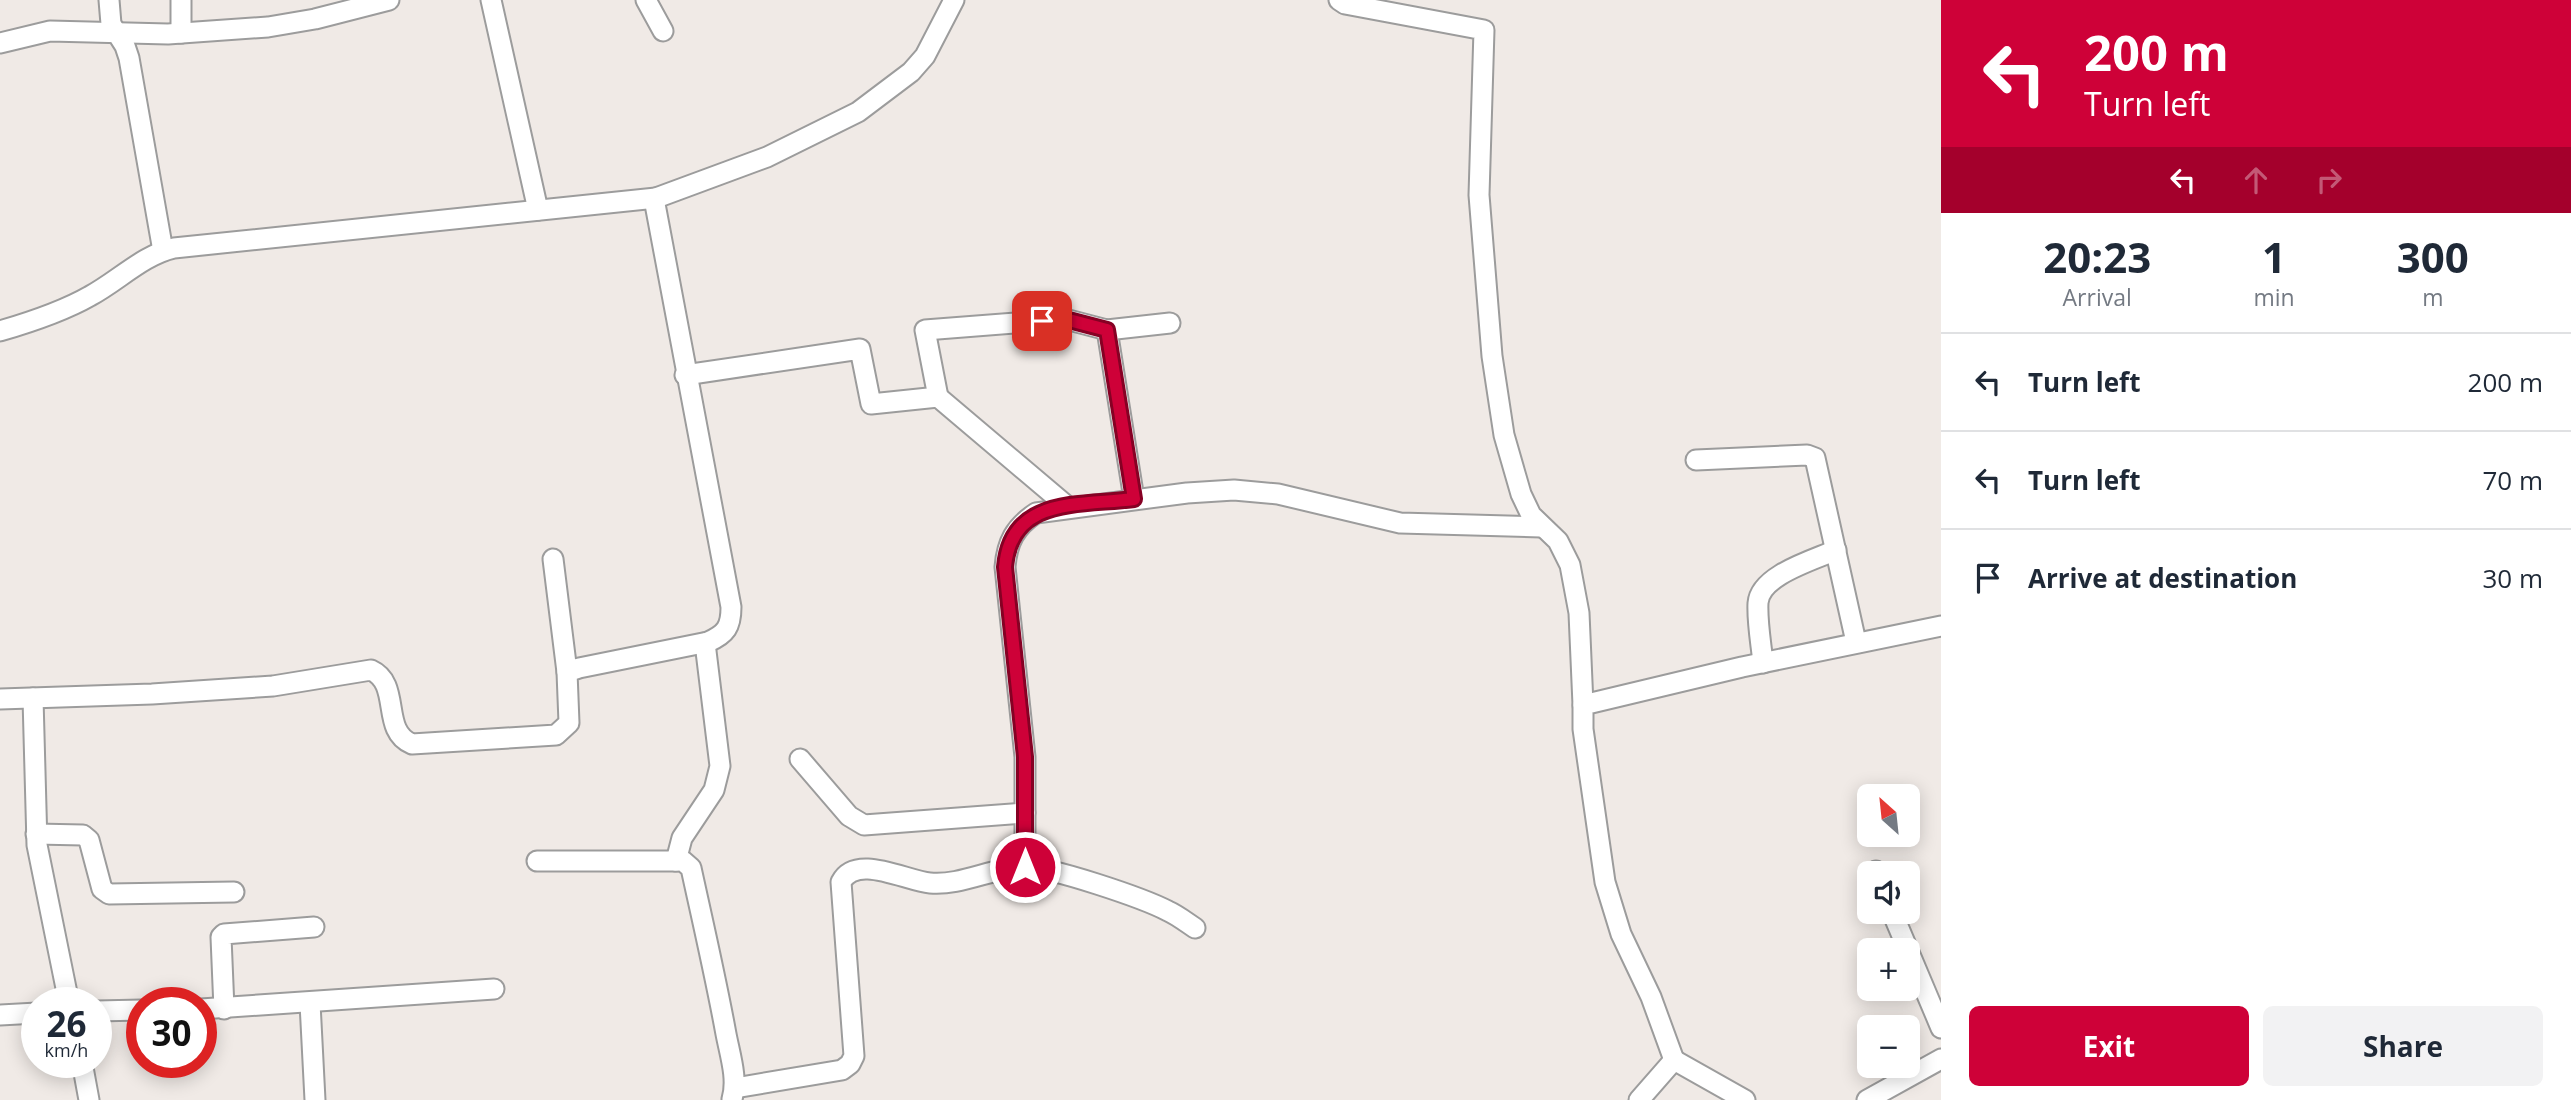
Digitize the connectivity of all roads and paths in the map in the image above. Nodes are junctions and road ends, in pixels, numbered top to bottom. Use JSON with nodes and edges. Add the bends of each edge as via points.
{"nodes":[{"id":1,"x":109,"y":0,"type":"edge"},
{"id":2,"x":181,"y":0,"type":"edge"},
{"id":3,"x":389,"y":0,"type":"edge"},
{"id":4,"x":491,"y":0,"type":"edge"},
{"id":5,"x":646,"y":0,"type":"edge"},
{"id":6,"x":954,"y":0,"type":"edge"},
{"id":7,"x":1339,"y":0,"type":"edge"},
{"id":8,"x":663,"y":31,"type":"dead end"},
{"id":9,"x":181,"y":33,"type":"junction"},
{"id":10,"x":116,"y":34,"type":"junction"},
{"id":11,"x":0,"y":43,"type":"edge"},
{"id":12,"x":656,"y":198,"type":"junction"},
{"id":13,"x":538,"y":210,"type":"junction"},
{"id":14,"x":163,"y":251,"type":"junction"},
{"id":15,"x":1170,"y":323,"type":"dead end"},
{"id":16,"x":1107,"y":330,"type":"junction"},
{"id":17,"x":0,"y":331,"type":"edge"},
{"id":18,"x":685,"y":375,"type":"junction"},
{"id":19,"x":938,"y":397,"type":"junction"},
{"id":20,"x":1696,"y":460,"type":"dead end"},
{"id":21,"x":1134,"y":499,"type":"junction"},
{"id":22,"x":1068,"y":507,"type":"junction"},
{"id":23,"x":1541,"y":527,"type":"junction"},
{"id":24,"x":1836,"y":550,"type":"junction"},
{"id":25,"x":553,"y":559,"type":"dead end"},
{"id":26,"x":1941,"y":626,"type":"edge"},
{"id":27,"x":1856,"y":642,"type":"junction"},
{"id":28,"x":705,"y":643,"type":"junction"},
{"id":29,"x":1763,"y":663,"type":"junction"},
{"id":30,"x":567,"y":673,"type":"junction"},
{"id":31,"x":33,"y":698,"type":"junction"},
{"id":32,"x":0,"y":699,"type":"edge"},
{"id":33,"x":1583,"y":705,"type":"junction"},
{"id":34,"x":800,"y":759,"type":"dead end"},
{"id":35,"x":1025,"y":813,"type":"junction"},
{"id":36,"x":36,"y":834,"type":"junction"},
{"id":37,"x":537,"y":861,"type":"dead end"},
{"id":38,"x":676,"y":861,"type":"junction"},
{"id":39,"x":1025,"y":867,"type":"junction"},
{"id":40,"x":234,"y":892,"type":"dead end"},
{"id":41,"x":1897,"y":924,"type":"edge"},
{"id":42,"x":314,"y":927,"type":"dead end"},
{"id":43,"x":1195,"y":928,"type":"dead end"},
{"id":44,"x":66,"y":987,"type":"edge"},
{"id":45,"x":494,"y":989,"type":"dead end"},
{"id":46,"x":310,"y":1003,"type":"junction"},
{"id":47,"x":217,"y":1009,"type":"edge"},
{"id":48,"x":224,"y":1009,"type":"junction"},
{"id":49,"x":21,"y":1014,"type":"edge"},
{"id":50,"x":0,"y":1015,"type":"edge"},
{"id":51,"x":1941,"y":1028,"type":"edge"},
{"id":52,"x":1941,"y":1059,"type":"edge"},
{"id":53,"x":1674,"y":1060,"type":"junction"},
{"id":54,"x":85,"y":1078,"type":"edge"},
{"id":55,"x":733,"y":1094,"type":"edge"},
{"id":56,"x":1875,"y":1098,"type":"edge"},
{"id":57,"x":89,"y":1100,"type":"edge"},
{"id":58,"x":315,"y":1100,"type":"edge"},
{"id":59,"x":1639,"y":1100,"type":"edge"},
{"id":60,"x":1745,"y":1100,"type":"edge"}],
"edges":[{"from":1,"to":10,"type":"street"},
{"from":2,"to":9,"type":"street"},
{"from":3,"to":9,"type":"street","via":[[293,24]]},
{"from":4,"to":13,"type":"street"},
{"from":5,"to":8,"type":"street"},
{"from":6,"to":12,"type":"street","via":[[925,56],[858,112],[757,161]]},
{"from":7,"to":23,"type":"street","via":[[1484,30],[1479,195],[1492,356],[1514,474],[1528,511]]},
{"from":9,"to":10,"type":"street"},
{"from":10,"to":11,"type":"street","via":[[50,31]]},
{"from":10,"to":14,"type":"street","via":[[129,58]]},
{"from":12,"to":13,"type":"street"},
{"from":12,"to":18,"type":"street"},
{"from":13,"to":14,"type":"street"},
{"from":14,"to":17,"type":"street","via":[[91,296]]},
{"from":15,"to":16,"type":"street"},
{"from":16,"to":19,"type":"street","via":[[1065,319],[925,330]]},
{"from":16,"to":21,"type":"street"},
{"from":18,"to":19,"type":"street","via":[[860,349],[871,404]]},
{"from":18,"to":28,"type":"street","via":[[731,607],[731,622],[724,634]]},
{"from":19,"to":22,"type":"street"},
{"from":20,"to":24,"type":"street","via":[[1813,456]]},
{"from":21,"to":22,"type":"street"},
{"from":21,"to":23,"type":"street","via":[[1258,491],[1400,523]]},
{"from":22,"to":35,"type":"street","via":[[1036,513],[1018,528],[1007,550],[1025,757]]},
{"from":23,"to":33,"type":"street","via":[[1561,545],[1576,592]]},
{"from":24,"to":27,"type":"street"},
{"from":24,"to":29,"type":"street","via":[[1764,586],[1758,603]]},
{"from":25,"to":30,"type":"street"},
{"from":26,"to":27,"type":"street"},
{"from":27,"to":29,"type":"street"},
{"from":28,"to":30,"type":"street"},
{"from":28,"to":38,"type":"street","via":[[720,766],[713,790],[682,838]]},
{"from":29,"to":33,"type":"street"},
{"from":30,"to":31,"type":"street","via":[[569,723],[561,733],[418,745],[405,741],[396,731],[386,684],[371,670],[273,686]]},
{"from":31,"to":32,"type":"street"},
{"from":31,"to":36,"type":"street"},
{"from":33,"to":53,"type":"street","via":[[1605,883],[1620,934],[1651,997]]},
{"from":34,"to":35,"type":"street","via":[[838,804],[864,825]]},
{"from":35,"to":39,"type":"street"},
{"from":36,"to":40,"type":"street","via":[[83,835],[89,840],[102,889],[108,894]]},
{"from":36,"to":44,"type":"street"},
{"from":37,"to":38,"type":"street"},
{"from":38,"to":55,"type":"street","via":[[691,868],[718,986]]},
{"from":39,"to":43,"type":"street","via":[[1158,907]]},
{"from":39,"to":55,"type":"street","via":[[938,883],[883,871],[848,873],[841,882],[854,1056],[850,1064],[842,1070]]},
{"from":41,"to":51,"type":"street"},
{"from":42,"to":48,"type":"street","via":[[223,934]]},
{"from":45,"to":46,"type":"street"},
{"from":46,"to":48,"type":"street"},
{"from":46,"to":58,"type":"street"},
{"from":47,"to":48,"type":"street"},
{"from":49,"to":50,"type":"street"},
{"from":52,"to":56,"type":"street"},
{"from":53,"to":59,"type":"street"},
{"from":53,"to":60,"type":"street"},
{"from":54,"to":57,"type":"street"}]}
